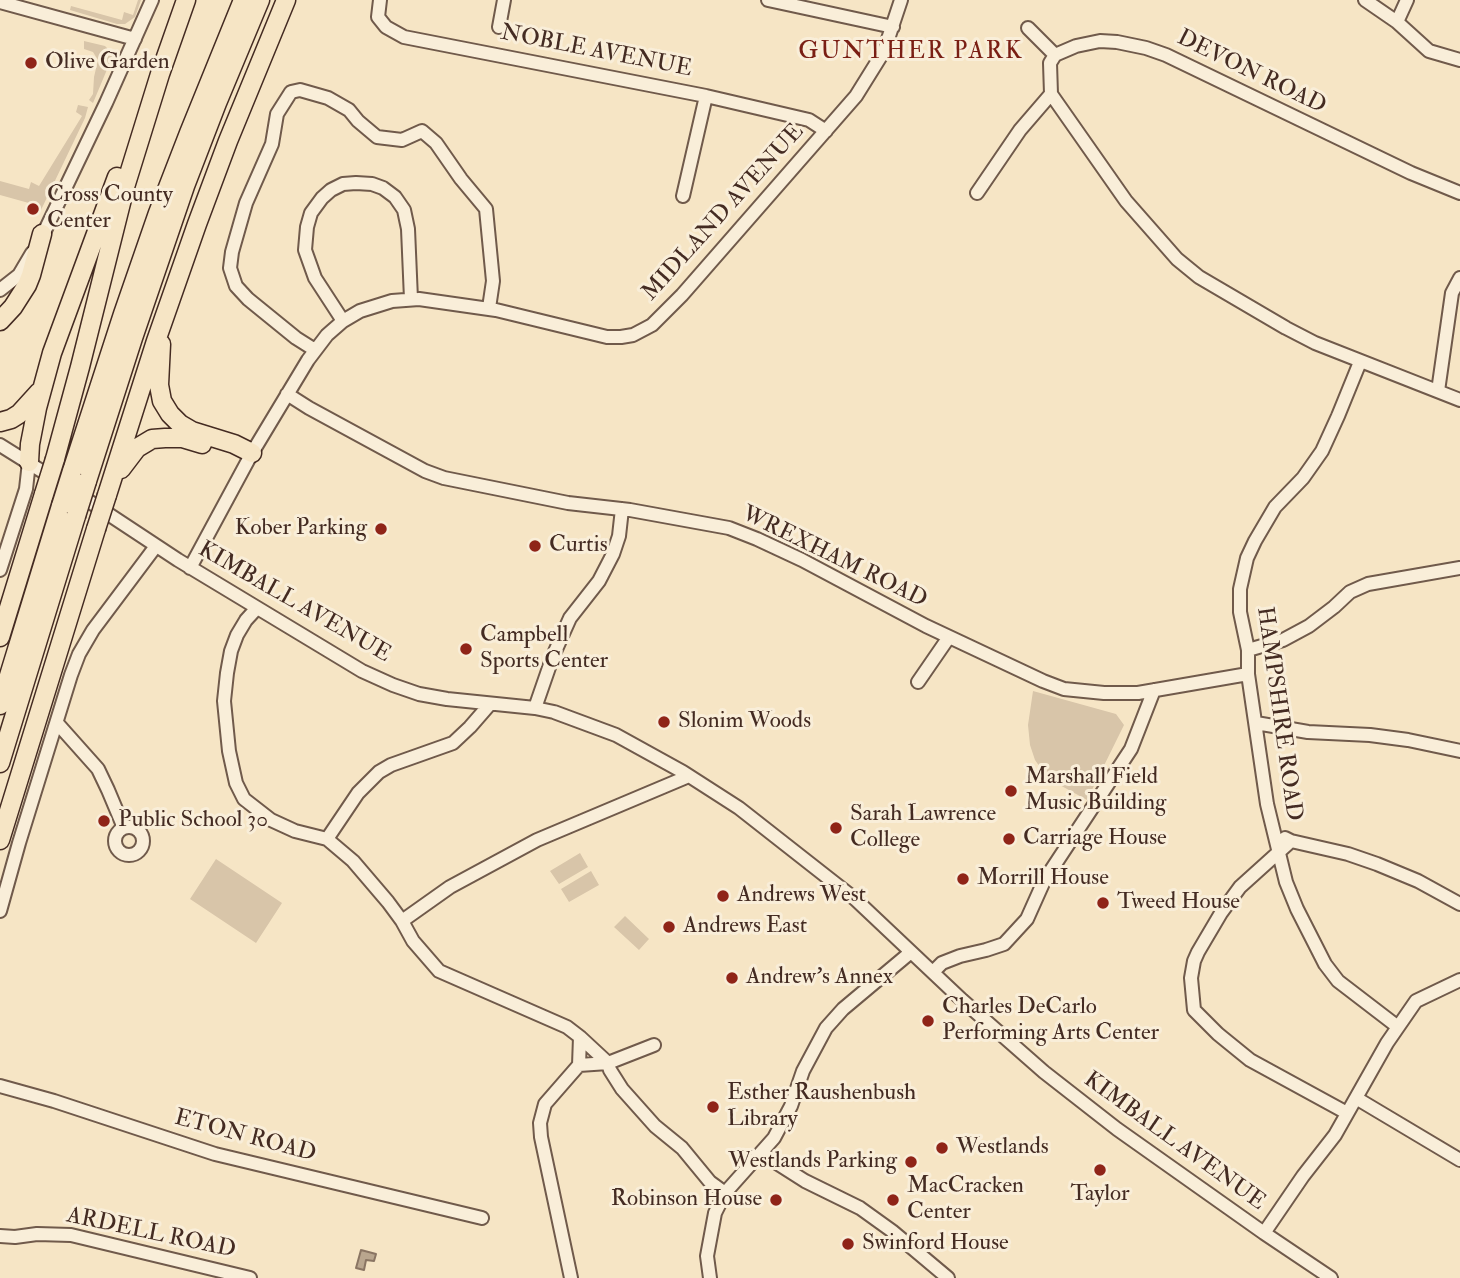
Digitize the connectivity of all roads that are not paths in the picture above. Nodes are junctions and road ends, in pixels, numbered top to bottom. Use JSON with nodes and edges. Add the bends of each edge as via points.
{"nodes":[{"id":1,"x":152,"y":0,"type":"edge"},
{"id":2,"x":186,"y":0,"type":"edge"},
{"id":3,"x":238,"y":0,"type":"edge"},
{"id":4,"x":243,"y":0,"type":"edge"},
{"id":5,"x":260,"y":0,"type":"edge"},
{"id":6,"x":286,"y":0,"type":"edge"},
{"id":7,"x":299,"y":0,"type":"edge"},
{"id":8,"x":380,"y":0,"type":"edge"},
{"id":9,"x":504,"y":0,"type":"edge"},
{"id":10,"x":768,"y":0,"type":"edge"},
{"id":11,"x":901,"y":0,"type":"edge"},
{"id":12,"x":1366,"y":0,"type":"edge"},
{"id":13,"x":1407,"y":0,"type":"edge"},
{"id":14,"x":0,"y":2,"type":"edge"},
{"id":15,"x":1396,"y":22,"type":"junction"},
{"id":16,"x":499,"y":27,"type":"dead end"},
{"id":17,"x":893,"y":27,"type":"junction"},
{"id":18,"x":1028,"y":28,"type":"dead end"},
{"id":19,"x":135,"y":39,"type":"junction"},
{"id":20,"x":1055,"y":55,"type":"junction"},
{"id":21,"x":1460,"y":60,"type":"edge"},
{"id":22,"x":160,"y":74,"type":"junction"},
{"id":23,"x":254,"y":75,"type":"junction"},
{"id":24,"x":209,"y":82,"type":"junction"},
{"id":25,"x":1051,"y":94,"type":"junction"},
{"id":26,"x":706,"y":96,"type":"junction"},
{"id":27,"x":825,"y":131,"type":"junction"},
{"id":28,"x":977,"y":193,"type":"dead end"},
{"id":29,"x":1460,"y":193,"type":"edge"},
{"id":30,"x":683,"y":196,"type":"dead end"},
{"id":31,"x":42,"y":234,"type":"junction"},
{"id":32,"x":1460,"y":278,"type":"edge"},
{"id":33,"x":0,"y":290,"type":"edge"},
{"id":34,"x":411,"y":299,"type":"junction"},
{"id":35,"x":489,"y":308,"type":"junction"},
{"id":36,"x":0,"y":309,"type":"edge"},
{"id":37,"x":0,"y":321,"type":"edge"},
{"id":38,"x":343,"y":321,"type":"junction"},
{"id":39,"x":162,"y":323,"type":"junction"},
{"id":40,"x":315,"y":350,"type":"junction"},
{"id":41,"x":1360,"y":362,"type":"junction"},
{"id":42,"x":41,"y":389,"type":"junction"},
{"id":43,"x":1438,"y":391,"type":"junction"},
{"id":44,"x":287,"y":394,"type":"junction"},
{"id":45,"x":1460,"y":400,"type":"edge"},
{"id":46,"x":0,"y":422,"type":"edge"},
{"id":47,"x":0,"y":445,"type":"edge"},
{"id":48,"x":249,"y":458,"type":"junction"},
{"id":49,"x":29,"y":462,"type":"junction"},
{"id":50,"x":80,"y":476,"type":"junction"},
{"id":51,"x":109,"y":489,"type":"junction"},
{"id":52,"x":622,"y":509,"type":"junction"},
{"id":53,"x":69,"y":511,"type":"junction"},
{"id":54,"x":156,"y":546,"type":"junction"},
{"id":55,"x":190,"y":568,"type":"junction"},
{"id":56,"x":1460,"y":568,"type":"edge"},
{"id":57,"x":0,"y":570,"type":"edge"},
{"id":58,"x":257,"y":608,"type":"junction"},
{"id":59,"x":949,"y":637,"type":"junction"},
{"id":60,"x":0,"y":638,"type":"edge"},
{"id":61,"x":1248,"y":650,"type":"junction"},
{"id":62,"x":1248,"y":674,"type":"junction"},
{"id":63,"x":918,"y":682,"type":"dead end"},
{"id":64,"x":1154,"y":690,"type":"junction"},
{"id":65,"x":490,"y":704,"type":"junction"},
{"id":66,"x":0,"y":705,"type":"edge"},
{"id":67,"x":536,"y":708,"type":"junction"},
{"id":68,"x":57,"y":723,"type":"junction"},
{"id":69,"x":1256,"y":723,"type":"junction"},
{"id":70,"x":1460,"y":751,"type":"edge"},
{"id":71,"x":0,"y":763,"type":"edge"},
{"id":72,"x":689,"y":776,"type":"junction"},
{"id":73,"x":124,"y":828,"type":"dead end"},
{"id":74,"x":1273,"y":831,"type":"junction"},
{"id":75,"x":327,"y":839,"type":"junction"},
{"id":76,"x":0,"y":840,"type":"edge"},
{"id":77,"x":1291,"y":841,"type":"junction"},
{"id":78,"x":1278,"y":853,"type":"junction"},
{"id":79,"x":1460,"y":904,"type":"edge"},
{"id":80,"x":0,"y":911,"type":"edge"},
{"id":81,"x":402,"y":921,"type":"junction"},
{"id":82,"x":911,"y":952,"type":"junction"},
{"id":83,"x":933,"y":972,"type":"junction"},
{"id":84,"x":1460,"y":980,"type":"edge"},
{"id":85,"x":1398,"y":1027,"type":"junction"},
{"id":86,"x":580,"y":1037,"type":"junction"},
{"id":87,"x":654,"y":1045,"type":"dead end"},
{"id":88,"x":608,"y":1063,"type":"junction"},
{"id":89,"x":579,"y":1065,"type":"junction"},
{"id":90,"x":0,"y":1086,"type":"edge"},
{"id":91,"x":1356,"y":1098,"type":"junction"},
{"id":92,"x":1348,"y":1112,"type":"junction"},
{"id":93,"x":761,"y":1153,"type":"junction"},
{"id":94,"x":1460,"y":1160,"type":"edge"},
{"id":95,"x":710,"y":1182,"type":"junction"},
{"id":96,"x":725,"y":1193,"type":"junction"},
{"id":97,"x":715,"y":1213,"type":"junction"},
{"id":98,"x":482,"y":1218,"type":"dead end"},
{"id":99,"x":1264,"y":1233,"type":"junction"},
{"id":100,"x":0,"y":1236,"type":"edge"},
{"id":101,"x":250,"y":1278,"type":"edge"},
{"id":102,"x":571,"y":1278,"type":"edge"},
{"id":103,"x":710,"y":1278,"type":"edge"},
{"id":104,"x":948,"y":1278,"type":"edge"},
{"id":105,"x":1331,"y":1278,"type":"edge"}],
"edges":[{"from":1,"to":19,"type":"street"},
{"from":2,"to":22,"type":"highway"},
{"from":3,"to":24,"type":"highway"},
{"from":4,"to":24,"type":"highway"},
{"from":5,"to":50,"type":"highway","via":[[185,186]]},
{"from":6,"to":23,"type":"highway"},
{"from":7,"to":23,"type":"highway"},
{"from":8,"to":26,"type":"street","name":"NOBLE AVENUE","via":[[378,17],[404,37]]},
{"from":9,"to":16,"type":"street"},
{"from":10,"to":17,"type":"street"},
{"from":11,"to":17,"type":"street","name":"MIDLAND AVENUE"},
{"from":12,"to":15,"type":"street"},
{"from":13,"to":15,"type":"street"},
{"from":14,"to":19,"type":"street"},
{"from":15,"to":21,"type":"street","via":[[1429,51]]},
{"from":17,"to":27,"type":"street","name":"MIDLAND AVENUE","via":[[871,74]]},
{"from":18,"to":20,"type":"street"},
{"from":19,"to":31,"type":"street"},
{"from":20,"to":25,"type":"street","via":[[1050,63]]},
{"from":20,"to":29,"type":"street","name":"DEVON ROAD","via":[[1100,41],[1156,51]]},
{"from":22,"to":42,"type":"highway","via":[[130,141]]},
{"from":22,"to":60,"type":"highway","bridge":true,"via":[[125,187],[55,459]]},
{"from":23,"to":39,"type":"highway"},
{"from":24,"to":50,"type":"highway","via":[[144,251]]},
{"from":25,"to":28,"type":"street"},
{"from":25,"to":41,"type":"street","via":[[1126,201],[1177,259],[1286,328]]},
{"from":26,"to":27,"type":"street","name":"NOBLE AVENUE","via":[[809,120]]},
{"from":26,"to":30,"type":"street"},
{"from":27,"to":35,"type":"street","name":"MIDLAND AVENUE","via":[[672,306],[645,329],[633,335],[602,337]]},
{"from":31,"to":33,"type":"street","via":[[19,275]]},
{"from":31,"to":36,"type":"street","via":[[26,274]]},
{"from":31,"to":37,"type":"highway","via":[[27,285]]},
{"from":32,"to":43,"type":"street","via":[[1452,293]]},
{"from":34,"to":35,"type":"street","name":"MIDLAND AVENUE"},
{"from":34,"to":38,"type":"street","name":"MIDLAND AVENUE","via":[[370,307]]},
{"from":34,"to":38,"type":"street","via":[[404,210],[383,188],[343,184],[322,198],[311,213],[305,250],[315,278]]},
{"from":35,"to":40,"type":"street","via":[[493,281],[486,209],[436,143],[422,131],[402,140],[377,137],[328,97],[291,92],[277,114],[272,144],[246,203],[230,268],[247,299]]},
{"from":38,"to":40,"type":"street","name":"MIDLAND AVENUE"},
{"from":39,"to":48,"type":"highway","via":[[159,385],[166,409],[185,428],[234,444]]},
{"from":39,"to":51,"type":"highway"},
{"from":40,"to":44,"type":"street","name":"MIDLAND AVENUE"},
{"from":41,"to":43,"type":"street"},
{"from":41,"to":61,"type":"street","name":"HAMPSHIRE ROAD","via":[[1321,451],[1275,507],[1247,558],[1240,612]]},
{"from":42,"to":46,"type":"highway","via":[[19,414]]},
{"from":42,"to":49,"type":"highway"},
{"from":43,"to":45,"type":"street"},
{"from":44,"to":48,"type":"street","name":"MIDLAND AVENUE"},
{"from":44,"to":52,"type":"street","name":"WREXHAM ROAD","via":[[444,478]]},
{"from":47,"to":49,"type":"street","name":"KIMBALL AVENUE"},
{"from":48,"to":51,"type":"highway","via":[[181,438],[152,439],[132,452]]},
{"from":48,"to":55,"type":"street","name":"MIDLAND AVENUE"},
{"from":49,"to":54,"type":"street","name":"KIMBALL AVENUE"},
{"from":49,"to":57,"type":"street","via":[[26,489]]},
{"from":50,"to":53,"type":"highway","bridge":true},
{"from":51,"to":76,"type":"highway","bridge":true},
{"from":52,"to":59,"type":"street","name":"WREXHAM ROAD","via":[[729,528],[802,560]]},
{"from":52,"to":67,"type":"street","via":[[613,554],[599,581],[569,618]]},
{"from":53,"to":66,"type":"highway"},
{"from":53,"to":71,"type":"highway"},
{"from":54,"to":55,"type":"street","name":"KIMBALL AVENUE"},
{"from":54,"to":68,"type":"street","via":[[79,654]]},
{"from":55,"to":58,"type":"street","name":"KIMBALL AVENUE"},
{"from":56,"to":61,"type":"street","via":[[1368,584],[1283,640]]},
{"from":58,"to":65,"type":"street","name":"KIMBALL AVENUE","via":[[393,685],[419,694]]},
{"from":58,"to":75,"type":"street","via":[[237,635],[227,673],[224,701],[236,783],[244,799],[271,820]]},
{"from":59,"to":63,"type":"street"},
{"from":59,"to":64,"type":"street","name":"WREXHAM ROAD","via":[[1064,689]]},
{"from":61,"to":62,"type":"street","name":"HAMPSHIRE ROAD"},
{"from":62,"to":64,"type":"street","name":"WREXHAM ROAD"},
{"from":62,"to":69,"type":"street","name":"HAMPSHIRE ROAD"},
{"from":64,"to":83,"type":"street","via":[[1131,749],[1044,881],[1027,919],[1004,944],[960,956]]},
{"from":65,"to":67,"type":"street","name":"KIMBALL AVENUE"},
{"from":65,"to":75,"type":"street","via":[[453,743],[379,772],[358,793]]},
{"from":67,"to":72,"type":"street","name":"KIMBALL AVENUE","via":[[616,735]]},
{"from":68,"to":73,"type":"street","via":[[98,769]]},
{"from":68,"to":80,"type":"street"},
{"from":69,"to":70,"type":"street","via":[[1408,740]]},
{"from":69,"to":74,"type":"street","name":"HAMPSHIRE ROAD"},
{"from":72,"to":81,"type":"street","via":[[537,840],[450,887]]},
{"from":72,"to":82,"type":"street","name":"KIMBALL AVENUE","via":[[814,866]]},
{"from":74,"to":77,"type":"street"},
{"from":74,"to":78,"type":"street","name":"HAMPSHIRE ROAD"},
{"from":75,"to":81,"type":"street","via":[[353,861]]},
{"from":77,"to":78,"type":"street","name":"HAMPSHIRE ROAD"},
{"from":77,"to":79,"type":"street","via":[[1377,864]]},
{"from":78,"to":85,"type":"street","name":"HAMPSHIRE ROAD","via":[[1297,909],[1325,964],[1338,981]]},
{"from":78,"to":92,"type":"street","via":[[1240,887],[1198,952],[1191,978],[1194,1010],[1250,1060]]},
{"from":81,"to":86,"type":"street","via":[[439,971],[567,1027]]},
{"from":82,"to":83,"type":"street","name":"KIMBALL AVENUE"},
{"from":82,"to":93,"type":"street","via":[[826,1028],[791,1106]]},
{"from":83,"to":99,"type":"street","name":"KIMBALL AVENUE","via":[[1044,1072]]},
{"from":84,"to":85,"type":"street","via":[[1416,1001]]},
{"from":85,"to":91,"type":"street"},
{"from":86,"to":88,"type":"street"},
{"from":86,"to":89,"type":"street"},
{"from":87,"to":88,"type":"street"},
{"from":88,"to":89,"type":"street"},
{"from":88,"to":95,"type":"street","via":[[622,1089]]},
{"from":89,"to":102,"type":"street","via":[[545,1104],[540,1123]]},
{"from":90,"to":98,"type":"street","name":"ETON ROAD","via":[[215,1154]]},
{"from":91,"to":92,"type":"street"},
{"from":91,"to":94,"type":"street"},
{"from":92,"to":99,"type":"street"},
{"from":93,"to":96,"type":"street"},
{"from":93,"to":104,"type":"street","via":[[860,1208]]},
{"from":95,"to":96,"type":"street"},
{"from":95,"to":97,"type":"street"},
{"from":96,"to":97,"type":"street"},
{"from":97,"to":103,"type":"street","via":[[707,1256]]},
{"from":99,"to":105,"type":"street","name":"KIMBALL AVENUE"},
{"from":100,"to":101,"type":"street","name":"ARDELL ROAD","via":[[71,1235]]}]}
